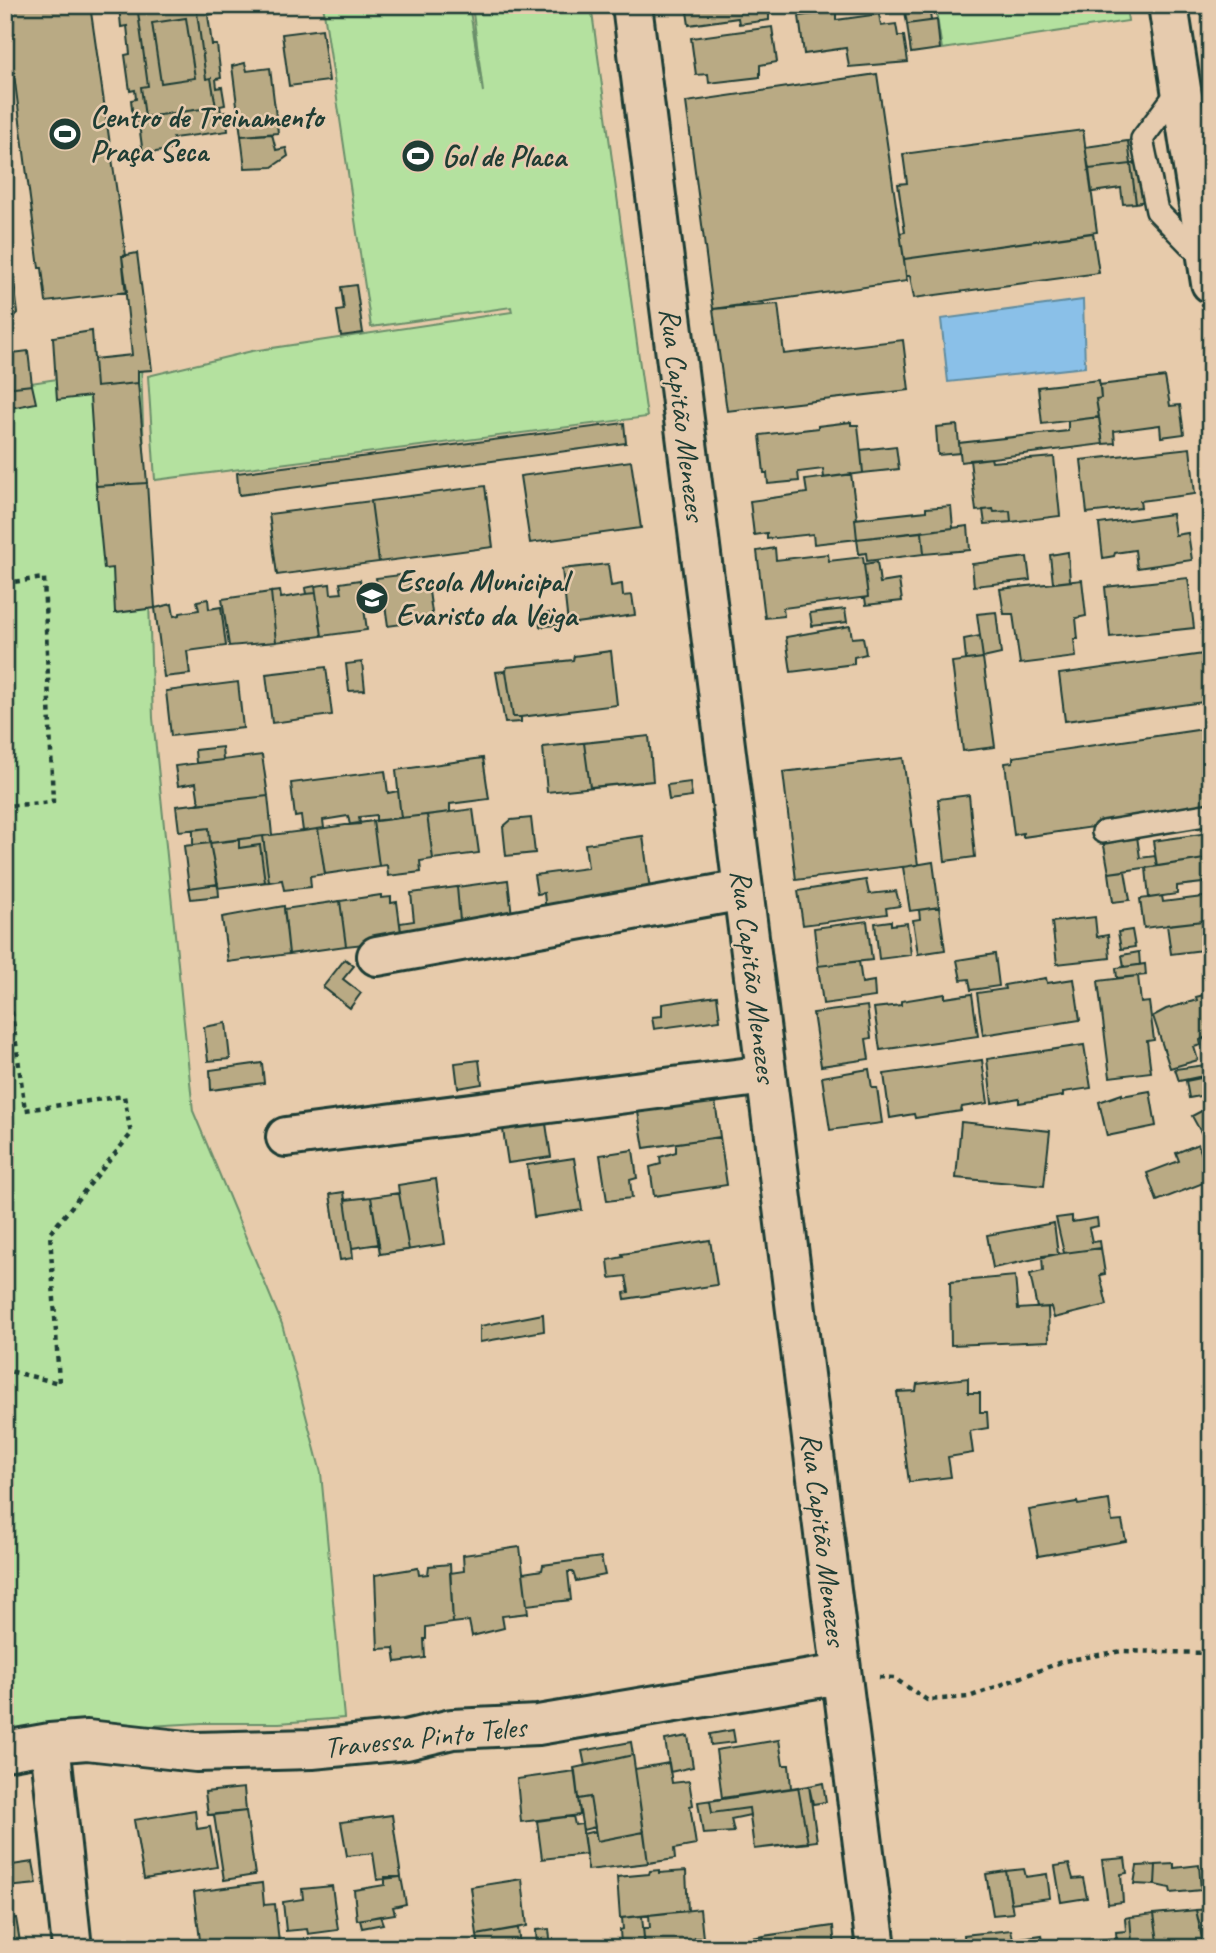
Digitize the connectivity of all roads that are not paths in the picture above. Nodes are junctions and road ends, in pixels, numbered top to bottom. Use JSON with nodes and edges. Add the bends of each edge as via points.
{"nodes":[{"id":1,"x":632,"y":5,"type":"edge"},
{"id":2,"x":1168,"y":5,"type":"edge"},
{"id":3,"x":1209,"y":272,"type":"edge"},
{"id":4,"x":1211,"y":814,"type":"edge"},
{"id":5,"x":1102,"y":832,"type":"dead end"},
{"id":6,"x":743,"y":890,"type":"junction"},
{"id":7,"x":377,"y":956,"type":"dead end"},
{"id":8,"x":766,"y":1075,"type":"junction"},
{"id":9,"x":286,"y":1137,"type":"dead end"},
{"id":10,"x":841,"y":1674,"type":"junction"},
{"id":11,"x":50,"y":1743,"type":"junction"},
{"id":12,"x":5,"y":1751,"type":"edge"},
{"id":13,"x":72,"y":1948,"type":"edge"},
{"id":14,"x":876,"y":1948,"type":"edge"}],
"edges":[{"from":1,"to":6,"type":"street","name":"Rua Capitão Menezes"},
{"from":2,"to":3,"type":"street"},
{"from":4,"to":5,"type":"lane"},
{"from":6,"to":7,"type":"street"},
{"from":6,"to":8,"type":"street","name":"Rua Capitão Menezes"},
{"from":8,"to":9,"type":"street"},
{"from":8,"to":10,"type":"street","name":"Rua Capitão Menezes"},
{"from":10,"to":11,"type":"street","name":"Travessa Pinto Teles","via":[[538,1725],[452,1729],[406,1740],[312,1749],[196,1752],[87,1740]]},
{"from":10,"to":14,"type":"street","name":"Rua Capitão Menezes"},
{"from":11,"to":12,"type":"street","name":"Travessa Pinto Teles"},
{"from":11,"to":13,"type":"street"}]}
